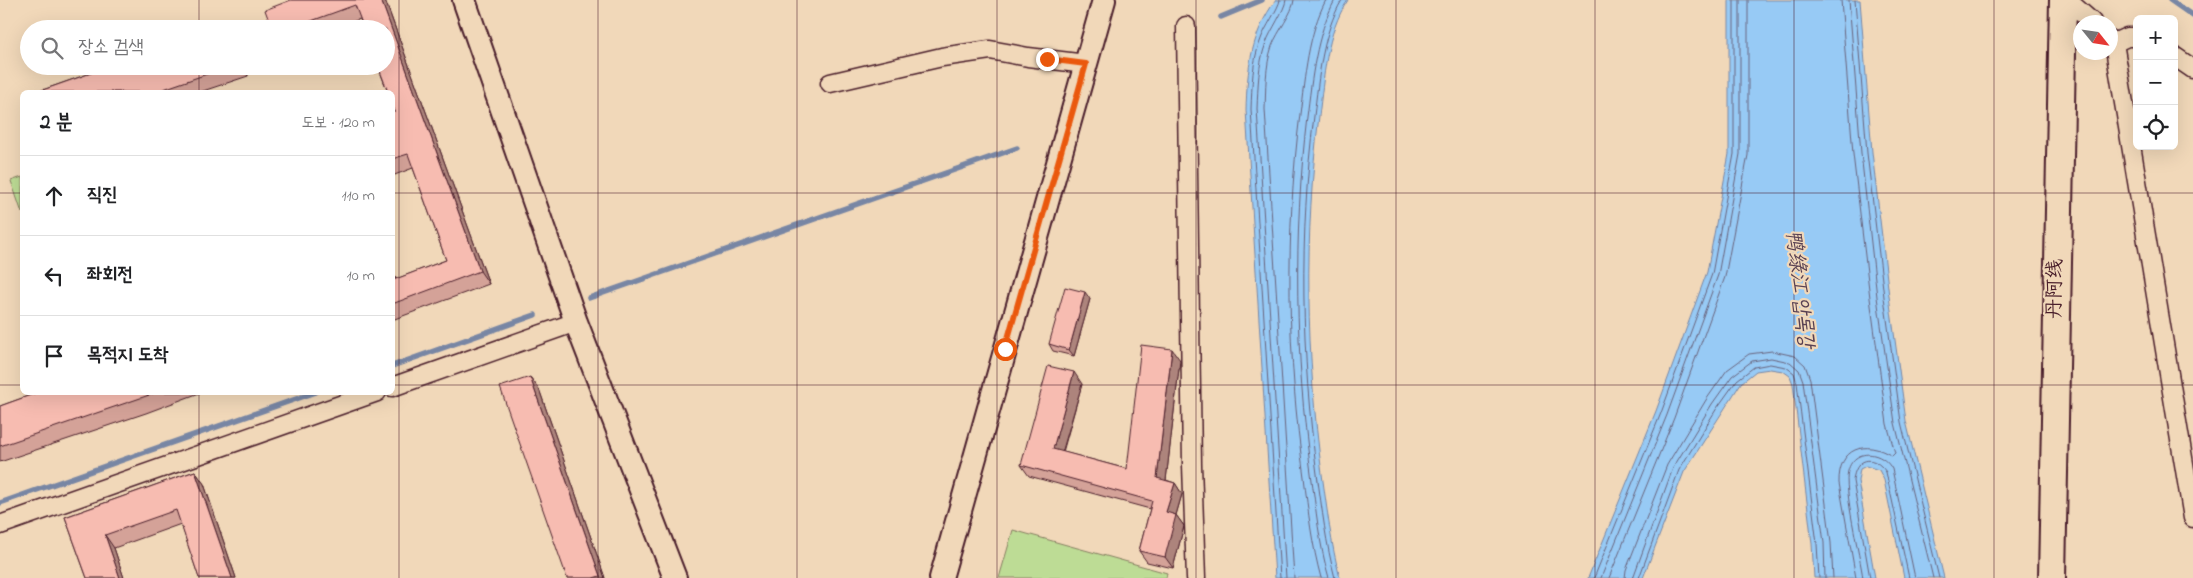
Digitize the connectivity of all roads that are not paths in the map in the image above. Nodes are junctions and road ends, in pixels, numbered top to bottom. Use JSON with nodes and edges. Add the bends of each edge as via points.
{"nodes":[{"id":1,"x":464,"y":0,"type":"edge"},
{"id":2,"x":1104,"y":0,"type":"edge"},
{"id":3,"x":2065,"y":0,"type":"edge"},
{"id":4,"x":2083,"y":15,"type":"edge"},
{"id":5,"x":1186,"y":26,"type":"dead end"},
{"id":6,"x":2133,"y":37,"type":"edge"},
{"id":7,"x":2118,"y":39,"type":"edge"},
{"id":8,"x":2178,"y":59,"type":"edge"},
{"id":9,"x":2115,"y":60,"type":"edge"},
{"id":10,"x":1086,"y":64,"type":"junction"},
{"id":11,"x":2193,"y":69,"type":"edge"},
{"id":12,"x":830,"y":83,"type":"dead end"},
{"id":13,"x":576,"y":322,"type":"junction"},
{"id":14,"x":395,"y":386,"type":"edge"},
{"id":15,"x":368,"y":395,"type":"edge"},
{"id":16,"x":2193,"y":518,"type":"edge"},
{"id":17,"x":0,"y":525,"type":"edge"},
{"id":18,"x":675,"y":578,"type":"edge"},
{"id":19,"x":941,"y":578,"type":"edge"},
{"id":20,"x":1196,"y":578,"type":"edge"},
{"id":21,"x":2052,"y":578,"type":"edge"}],
"edges":[{"from":1,"to":13,"type":"main road"},
{"from":2,"to":10,"type":"main road"},
{"from":3,"to":4,"type":"street"},
{"from":3,"to":21,"type":"highway","name":"丹阿线"},
{"from":5,"to":20,"type":"street"},
{"from":6,"to":7,"type":"street"},
{"from":8,"to":11,"type":"street"},
{"from":9,"to":16,"type":"street"},
{"from":10,"to":12,"type":"street","via":[[990,50],[942,57]]},
{"from":10,"to":19,"type":"main road"},
{"from":13,"to":14,"type":"street"},
{"from":13,"to":18,"type":"main road"},
{"from":15,"to":17,"type":"street"}]}
